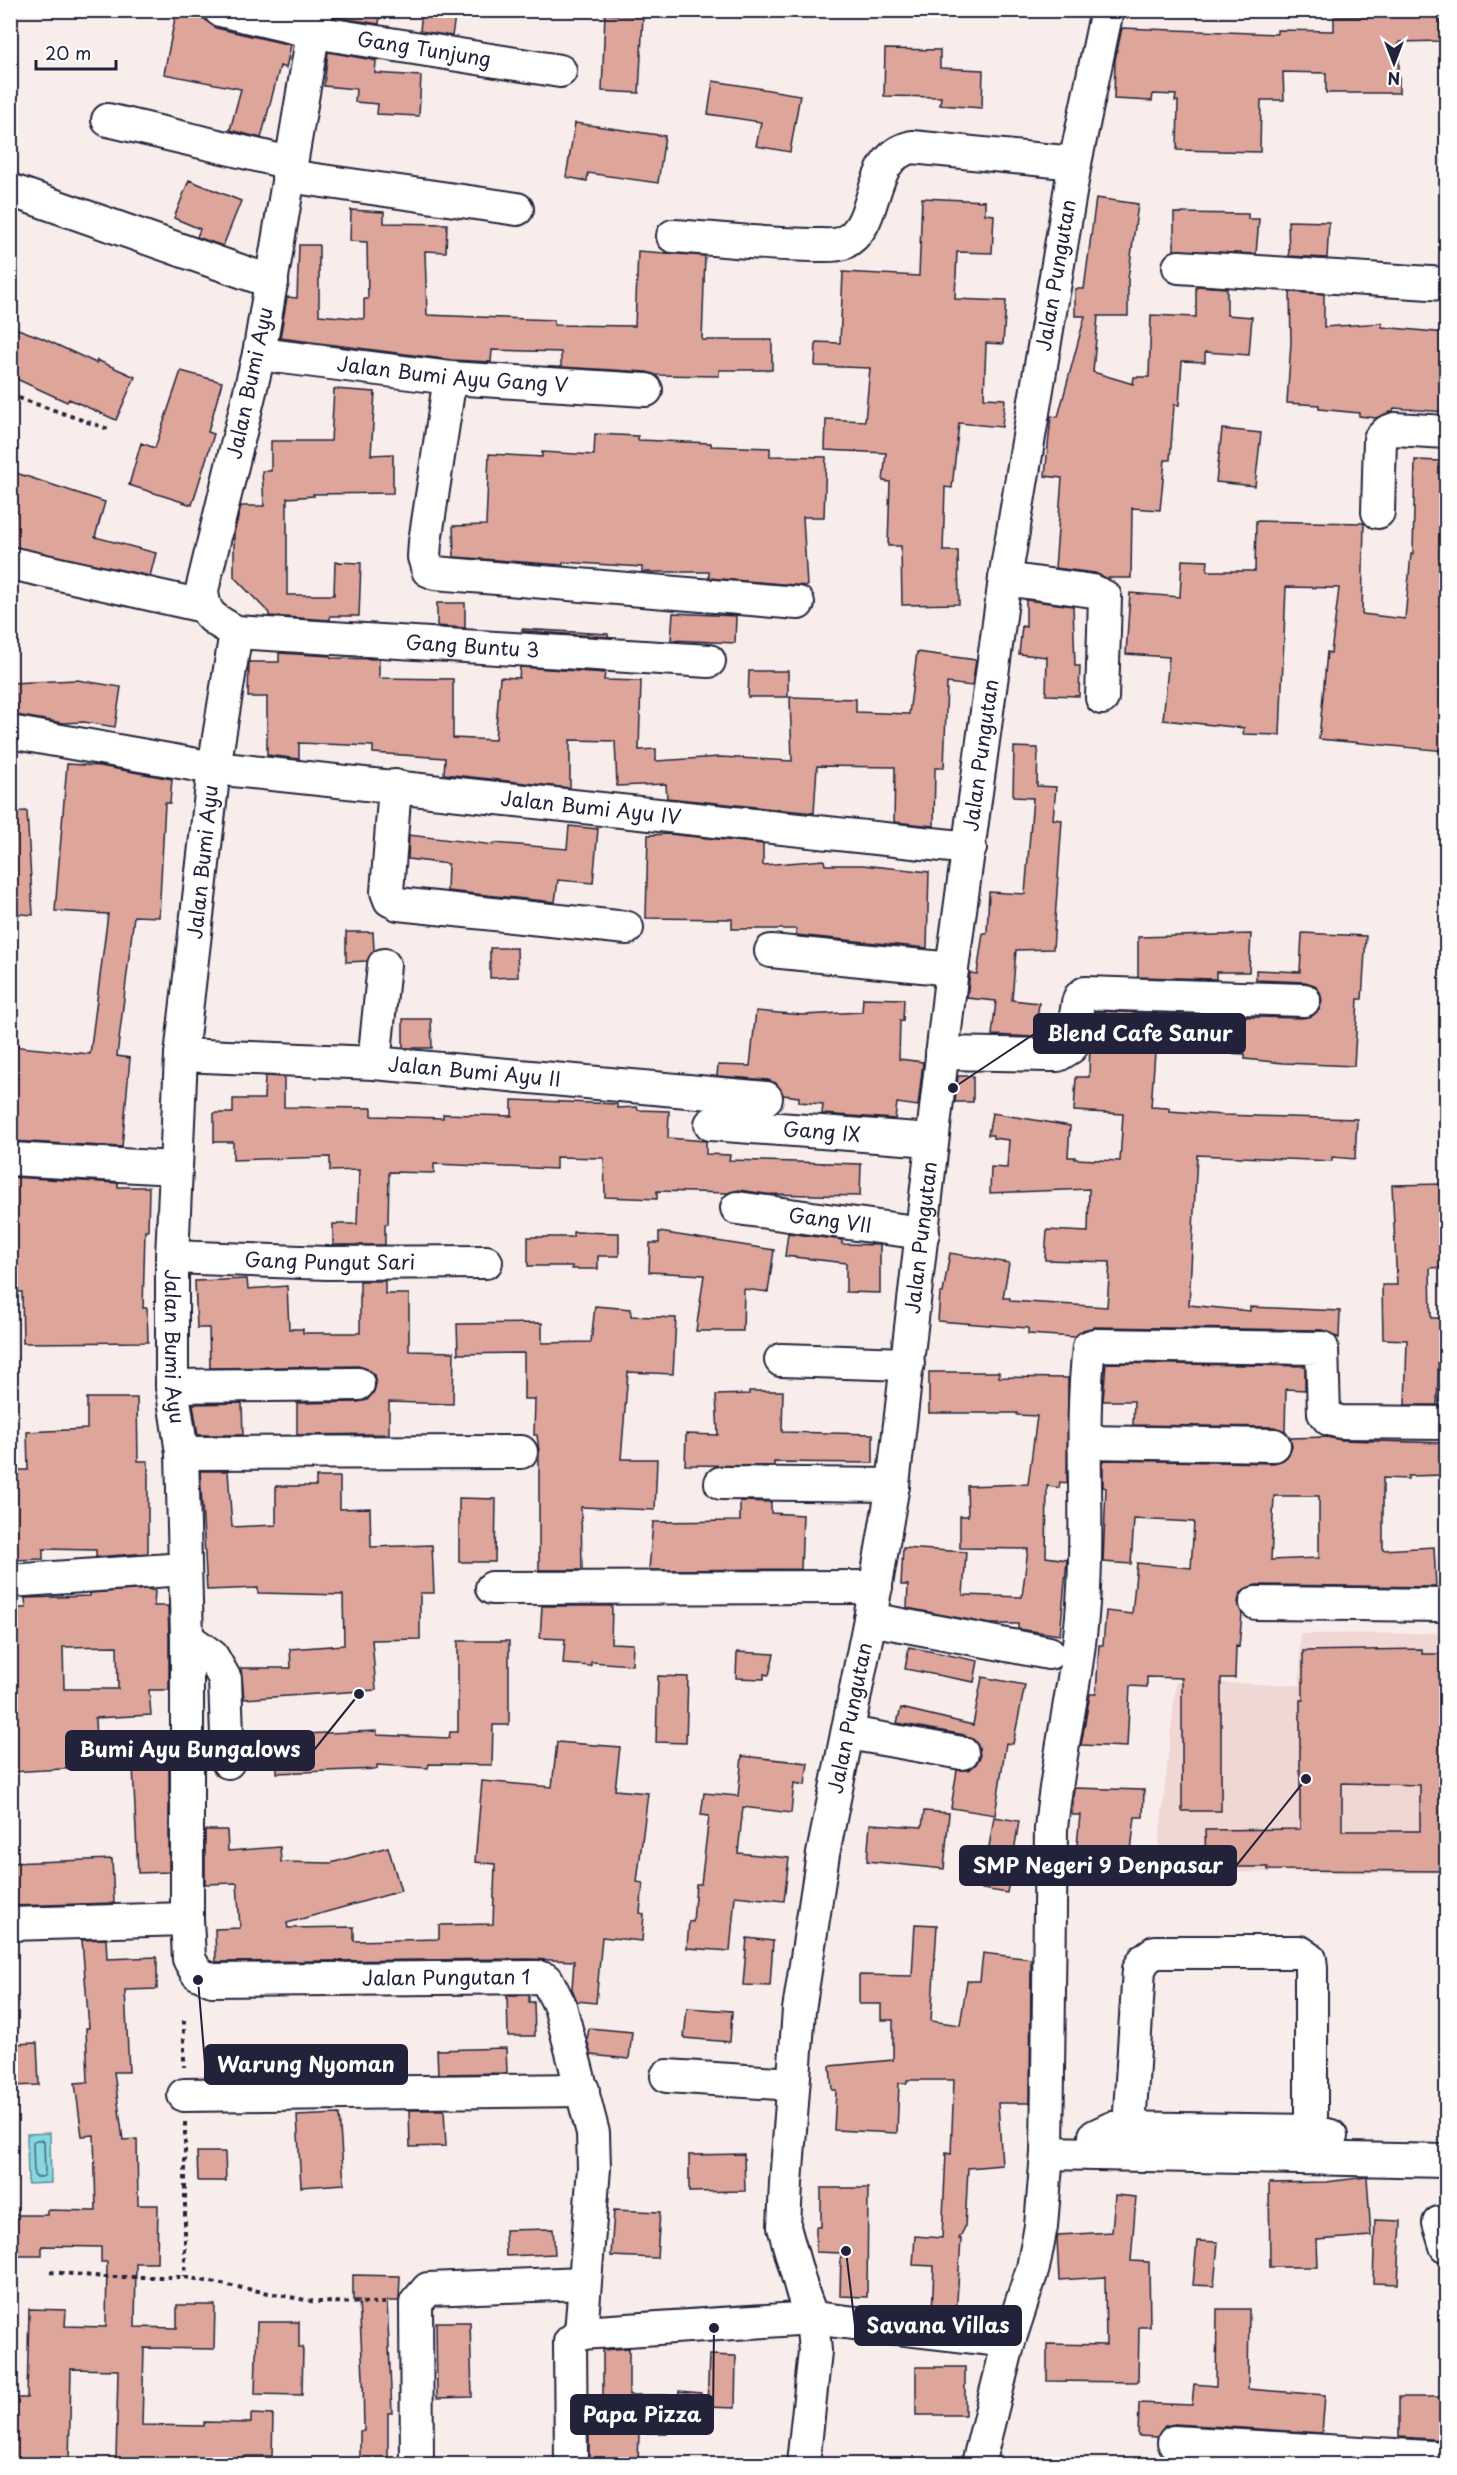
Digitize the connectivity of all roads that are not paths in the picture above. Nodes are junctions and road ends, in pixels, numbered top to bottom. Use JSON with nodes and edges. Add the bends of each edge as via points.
{"nodes":[{"id":1,"x":220,"y":10,"type":"edge"},
{"id":2,"x":1107,"y":10,"type":"edge"},
{"id":3,"x":315,"y":21,"type":"edge"},
{"id":4,"x":560,"y":71,"type":"dead end"},
{"id":5,"x":108,"y":120,"type":"dead end"},
{"id":6,"x":1075,"y":163,"type":"junction"},
{"id":7,"x":289,"y":170,"type":"junction"},
{"id":8,"x":10,"y":190,"type":"edge"},
{"id":9,"x":516,"y":209,"type":"dead end"},
{"id":10,"x":674,"y":236,"type":"dead end"},
{"id":11,"x":1179,"y":267,"type":"dead end"},
{"id":12,"x":272,"y":282,"type":"junction"},
{"id":13,"x":1446,"y":284,"type":"edge"},
{"id":14,"x":259,"y":354,"type":"junction"},
{"id":15,"x":450,"y":378,"type":"junction"},
{"id":16,"x":646,"y":390,"type":"dead end"},
{"id":17,"x":1446,"y":432,"type":"edge"},
{"id":18,"x":1378,"y":512,"type":"dead end"},
{"id":19,"x":10,"y":563,"type":"edge"},
{"id":20,"x":1005,"y":579,"type":"junction"},
{"id":21,"x":798,"y":603,"type":"dead end"},
{"id":22,"x":203,"y":606,"type":"junction"},
{"id":23,"x":236,"y":632,"type":"junction"},
{"id":24,"x":709,"y":661,"type":"dead end"},
{"id":25,"x":1102,"y":698,"type":"dead end"},
{"id":26,"x":10,"y":732,"type":"edge"},
{"id":27,"x":213,"y":768,"type":"junction"},
{"id":28,"x":395,"y":786,"type":"junction"},
{"id":29,"x":970,"y":848,"type":"junction"},
{"id":30,"x":627,"y":928,"type":"dead end"},
{"id":31,"x":771,"y":951,"type":"dead end"},
{"id":32,"x":384,"y":965,"type":"dead end"},
{"id":33,"x":952,"y":969,"type":"junction"},
{"id":34,"x":1304,"y":1000,"type":"dead end"},
{"id":35,"x":942,"y":1053,"type":"junction"},
{"id":36,"x":181,"y":1055,"type":"junction"},
{"id":37,"x":374,"y":1063,"type":"junction"},
{"id":38,"x":766,"y":1098,"type":"dead end"},
{"id":39,"x":711,"y":1124,"type":"dead end"},
{"id":40,"x":932,"y":1140,"type":"junction"},
{"id":41,"x":10,"y":1159,"type":"edge"},
{"id":42,"x":175,"y":1168,"type":"junction"},
{"id":43,"x":737,"y":1208,"type":"dead end"},
{"id":44,"x":923,"y":1233,"type":"junction"},
{"id":45,"x":172,"y":1257,"type":"junction"},
{"id":46,"x":486,"y":1262,"type":"dead end"},
{"id":47,"x":781,"y":1360,"type":"dead end"},
{"id":48,"x":908,"y":1364,"type":"junction"},
{"id":49,"x":358,"y":1384,"type":"dead end"},
{"id":50,"x":172,"y":1386,"type":"junction"},
{"id":51,"x":1446,"y":1423,"type":"edge"},
{"id":52,"x":1085,"y":1442,"type":"junction"},
{"id":53,"x":1274,"y":1445,"type":"dead end"},
{"id":54,"x":521,"y":1452,"type":"dead end"},
{"id":55,"x":182,"y":1453,"type":"junction"},
{"id":56,"x":721,"y":1483,"type":"dead end"},
{"id":57,"x":892,"y":1485,"type":"junction"},
{"id":58,"x":184,"y":1569,"type":"junction"},
{"id":59,"x":10,"y":1581,"type":"edge"},
{"id":60,"x":876,"y":1587,"type":"junction"},
{"id":61,"x":492,"y":1588,"type":"dead end"},
{"id":62,"x":1256,"y":1603,"type":"dead end"},
{"id":63,"x":1446,"y":1605,"type":"edge"},
{"id":64,"x":870,"y":1619,"type":"junction"},
{"id":65,"x":187,"y":1638,"type":"junction"},
{"id":66,"x":1049,"y":1653,"type":"dead end"},
{"id":67,"x":849,"y":1733,"type":"junction"},
{"id":68,"x":962,"y":1753,"type":"dead end"},
{"id":69,"x":228,"y":1762,"type":"dead end"},
{"id":70,"x":187,"y":1919,"type":"junction"},
{"id":71,"x":10,"y":1924,"type":"edge"},
{"id":72,"x":667,"y":2076,"type":"dead end"},
{"id":73,"x":793,"y":2084,"type":"junction"},
{"id":74,"x":583,"y":2090,"type":"junction"},
{"id":75,"x":184,"y":2095,"type":"road end"},
{"id":76,"x":1129,"y":2128,"type":"junction"},
{"id":77,"x":1311,"y":2131,"type":"junction"},
{"id":78,"x":1047,"y":2153,"type":"junction"},
{"id":79,"x":1094,"y":2154,"type":"junction"},
{"id":80,"x":1352,"y":2159,"type":"junction"},
{"id":81,"x":1446,"y":2161,"type":"edge"},
{"id":82,"x":584,"y":2283,"type":"junction"},
{"id":83,"x":812,"y":2318,"type":"junction"},
{"id":84,"x":581,"y":2333,"type":"junction"},
{"id":85,"x":1009,"y":2341,"type":"junction"},
{"id":86,"x":1174,"y":2442,"type":"dead end"},
{"id":87,"x":1446,"y":2458,"type":"edge"},
{"id":88,"x":417,"y":2464,"type":"edge"},
{"id":89,"x":571,"y":2464,"type":"edge"},
{"id":90,"x":803,"y":2464,"type":"edge"},
{"id":91,"x":978,"y":2464,"type":"edge"}],
"edges":[{"from":1,"to":3,"type":"street","name":"Gang Tunjung"},
{"from":2,"to":6,"type":"street","name":"Jalan Pungutan"},
{"from":3,"to":4,"type":"street","name":"Gang Tunjung"},
{"from":3,"to":7,"type":"street","name":"Jalan Bumi Ayu"},
{"from":5,"to":7,"type":"street"},
{"from":6,"to":10,"type":"street","via":[[900,149],[892,156],[874,190],[862,227],[842,243],[799,245]]},
{"from":6,"to":20,"type":"street","name":"Jalan Pungutan"},
{"from":7,"to":9,"type":"street"},
{"from":7,"to":12,"type":"street","name":"Jalan Bumi Ayu"},
{"from":8,"to":12,"type":"street"},
{"from":11,"to":13,"type":"street"},
{"from":12,"to":14,"type":"street","name":"Jalan Bumi Ayu"},
{"from":14,"to":15,"type":"street","name":"Jalan Bumi Ayu Gang V"},
{"from":14,"to":22,"type":"street","name":"Jalan Bumi Ayu","via":[[202,590]]},
{"from":15,"to":16,"type":"street","name":"Jalan Bumi Ayu Gang V"},
{"from":15,"to":21,"type":"street","via":[[425,542],[428,570]]},
{"from":17,"to":18,"type":"street","via":[[1395,429],[1380,439]]},
{"from":19,"to":22,"type":"street"},
{"from":20,"to":25,"type":"street","via":[[1093,591],[1105,597]]},
{"from":20,"to":29,"type":"street","name":"Jalan Pungutan"},
{"from":22,"to":23,"type":"street","via":[[213,619]]},
{"from":23,"to":24,"type":"street","name":"Gang Buntu 3"},
{"from":23,"to":27,"type":"street","name":"Jalan Bumi Ayu"},
{"from":26,"to":27,"type":"street","name":"Jalan Bumi Ayu IV"},
{"from":27,"to":28,"type":"street","name":"Jalan Bumi Ayu IV"},
{"from":27,"to":36,"type":"street","name":"Jalan Bumi Ayu"},
{"from":28,"to":29,"type":"street","name":"Jalan Bumi Ayu IV"},
{"from":28,"to":30,"type":"street","via":[[387,892],[390,900],[398,904]]},
{"from":29,"to":33,"type":"street","name":"Jalan Pungutan"},
{"from":31,"to":33,"type":"street"},
{"from":32,"to":37,"type":"street"},
{"from":33,"to":35,"type":"street","name":"Jalan Pungutan"},
{"from":34,"to":35,"type":"street","via":[[1085,993],[1078,1003],[1071,1047],[1063,1053]]},
{"from":35,"to":40,"type":"street","name":"Jalan Pungutan"},
{"from":36,"to":37,"type":"street","name":"Jalan Bumi Ayu II"},
{"from":36,"to":42,"type":"street","name":"Jalan Bumi Ayu"},
{"from":37,"to":38,"type":"street","name":"Jalan Bumi Ayu II"},
{"from":39,"to":40,"type":"street","name":"Gang IX"},
{"from":40,"to":44,"type":"street","name":"Jalan Pungutan"},
{"from":41,"to":42,"type":"street"},
{"from":42,"to":45,"type":"street","name":"Jalan Bumi Ayu"},
{"from":43,"to":44,"type":"street","name":"Gang VII"},
{"from":44,"to":48,"type":"street","name":"Jalan Pungutan"},
{"from":45,"to":46,"type":"street","name":"Gang Pungut Sari","via":[[327,1263]]},
{"from":45,"to":50,"type":"street","name":"Jalan Bumi Ayu"},
{"from":47,"to":48,"type":"street"},
{"from":48,"to":57,"type":"street","name":"Jalan Pungutan"},
{"from":49,"to":50,"type":"street"},
{"from":50,"to":55,"type":"street","name":"Jalan Bumi Ayu"},
{"from":51,"to":52,"type":"street","via":[[1329,1419],[1324,1413],[1322,1348],[1095,1345],[1089,1350]]},
{"from":52,"to":53,"type":"street"},
{"from":52,"to":78,"type":"street","via":[[1083,1605],[1051,1829]]},
{"from":54,"to":55,"type":"street"},
{"from":55,"to":58,"type":"street","name":"Jalan Bumi Ayu"},
{"from":56,"to":57,"type":"street"},
{"from":57,"to":60,"type":"street","name":"Jalan Pungutan"},
{"from":58,"to":59,"type":"street"},
{"from":58,"to":65,"type":"street","name":"Jalan Pungutan 1"},
{"from":60,"to":61,"type":"street"},
{"from":60,"to":64,"type":"street","name":"Jalan Pungutan"},
{"from":62,"to":63,"type":"street"},
{"from":64,"to":66,"type":"street"},
{"from":64,"to":67,"type":"street","name":"Jalan Pungutan"},
{"from":65,"to":69,"type":"street","via":[[212,1656],[225,1678]]},
{"from":65,"to":70,"type":"street","name":"Jalan Pungutan 1"},
{"from":67,"to":68,"type":"street"},
{"from":67,"to":73,"type":"street","name":"Jalan Pungutan","via":[[808,1942]]},
{"from":70,"to":71,"type":"street"},
{"from":70,"to":74,"type":"street","name":"Jalan Pungutan 1","via":[[189,1959],[196,1973],[212,1980],[547,1980],[560,2006]]},
{"from":72,"to":73,"type":"street"},
{"from":73,"to":83,"type":"street","name":"Jalan Pungutan","via":[[784,2227]]},
{"from":74,"to":75,"type":"street"},
{"from":74,"to":82,"type":"street","name":"Jalan Pungutan 1","via":[[593,2133],[594,2168]]},
{"from":76,"to":77,"type":"street"},
{"from":76,"to":77,"type":"street","via":[[1139,1970],[1145,1959],[1155,1952],[1300,1952],[1310,1959],[1311,1968]]},
{"from":76,"to":79,"type":"street","via":[[1112,2128],[1095,2136]]},
{"from":77,"to":80,"type":"street","via":[[1342,2141]]},
{"from":78,"to":79,"type":"street"},
{"from":78,"to":85,"type":"street","via":[[1033,2268]]},
{"from":79,"to":80,"type":"street"},
{"from":80,"to":81,"type":"street"},
{"from":82,"to":84,"type":"street","name":"Jalan Pungutan 1"},
{"from":82,"to":88,"type":"street","via":[[428,2289],[416,2303]]},
{"from":83,"to":84,"type":"street"},
{"from":83,"to":85,"type":"street"},
{"from":83,"to":90,"type":"street","name":"Jalan Pungutan","via":[[815,2351]]},
{"from":84,"to":89,"type":"street","via":[[570,2342]]},
{"from":85,"to":91,"type":"street"},
{"from":86,"to":87,"type":"street"}]}
